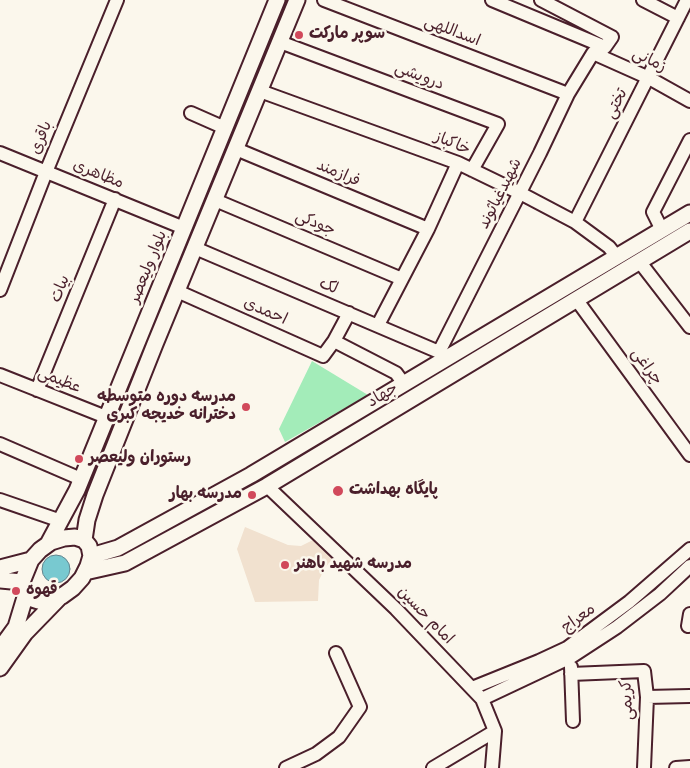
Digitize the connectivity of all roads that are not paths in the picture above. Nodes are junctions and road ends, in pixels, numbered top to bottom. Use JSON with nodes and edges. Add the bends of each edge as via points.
{"nodes":[{"id":1,"x":117,"y":0,"type":"edge"},
{"id":2,"x":278,"y":0,"type":"edge"},
{"id":3,"x":297,"y":0,"type":"edge"},
{"id":4,"x":324,"y":0,"type":"edge"},
{"id":5,"x":492,"y":0,"type":"edge"},
{"id":6,"x":542,"y":0,"type":"edge"},
{"id":7,"x":643,"y":0,"type":"edge"},
{"id":8,"x":687,"y":0,"type":"edge"},
{"id":9,"x":678,"y":18,"type":"junction"},
{"id":10,"x":280,"y":42,"type":"junction"},
{"id":11,"x":593,"y":52,"type":"joint"},
{"id":12,"x":649,"y":78,"type":"junction"},
{"id":13,"x":260,"y":91,"type":"junction"},
{"id":14,"x":568,"y":94,"type":"junction"},
{"id":15,"x":690,"y":101,"type":"edge"},
{"id":16,"x":191,"y":113,"type":"dead end"},
{"id":17,"x":225,"y":128,"type":"junction"},
{"id":18,"x":242,"y":134,"type":"junction"},
{"id":19,"x":690,"y":140,"type":"edge"},
{"id":20,"x":236,"y":149,"type":"junction"},
{"id":21,"x":0,"y":153,"type":"edge"},
{"id":22,"x":458,"y":163,"type":"junction"},
{"id":23,"x":472,"y":170,"type":"junction"},
{"id":24,"x":46,"y":172,"type":"junction"},
{"id":25,"x":520,"y":193,"type":"junction"},
{"id":26,"x":115,"y":199,"type":"junction"},
{"id":27,"x":215,"y":200,"type":"junction"},
{"id":28,"x":690,"y":213,"type":"edge"},
{"id":29,"x":575,"y":222,"type":"junction"},
{"id":30,"x":184,"y":228,"type":"junction"},
{"id":31,"x":428,"y":229,"type":"junction"},
{"id":32,"x":662,"y":230,"type":"junction"},
{"id":33,"x":690,"y":231,"type":"edge"},
{"id":34,"x":195,"y":248,"type":"junction"},
{"id":35,"x":617,"y":256,"type":"junction"},
{"id":36,"x":639,"y":261,"type":"junction"},
{"id":37,"x":402,"y":278,"type":"junction"},
{"id":38,"x":0,"y":290,"type":"edge"},
{"id":39,"x":177,"y":291,"type":"junction"},
{"id":40,"x":576,"y":299,"type":"junction"},
{"id":41,"x":349,"y":313,"type":"junction"},
{"id":42,"x":378,"y":326,"type":"junction"},
{"id":43,"x":690,"y":326,"type":"edge"},
{"id":44,"x":493,"y":330,"type":"junction"},
{"id":45,"x":334,"y":342,"type":"junction"},
{"id":46,"x":501,"y":345,"type":"junction"},
{"id":47,"x":442,"y":356,"type":"junction"},
{"id":48,"x":0,"y":375,"type":"edge"},
{"id":49,"x":404,"y":384,"type":"junction"},
{"id":50,"x":38,"y":390,"type":"junction"},
{"id":51,"x":359,"y":410,"type":"junction"},
{"id":52,"x":106,"y":417,"type":"junction"},
{"id":53,"x":366,"y":426,"type":"junction"},
{"id":54,"x":0,"y":444,"type":"edge"},
{"id":55,"x":690,"y":455,"type":"edge"},
{"id":56,"x":79,"y":484,"type":"junction"},
{"id":57,"x":267,"y":486,"type":"junction"},
{"id":58,"x":95,"y":495,"type":"junction"},
{"id":59,"x":0,"y":500,"type":"edge"},
{"id":60,"x":61,"y":521,"type":"junction"},
{"id":61,"x":84,"y":540,"type":"junction"},
{"id":62,"x":48,"y":544,"type":"junction"},
{"id":63,"x":118,"y":548,"type":"junction"},
{"id":64,"x":690,"y":549,"type":"edge"},
{"id":65,"x":91,"y":556,"type":"junction"},
{"id":66,"x":31,"y":560,"type":"junction"},
{"id":67,"x":125,"y":563,"type":"junction"},
{"id":68,"x":690,"y":566,"type":"edge"},
{"id":69,"x":0,"y":568,"type":"edge"},
{"id":70,"x":85,"y":572,"type":"junction"},
{"id":71,"x":0,"y":580,"type":"edge"},
{"id":72,"x":24,"y":588,"type":"junction"},
{"id":73,"x":62,"y":596,"type":"junction"},
{"id":74,"x":336,"y":653,"type":"dead end"},
{"id":75,"x":571,"y":657,"type":"junction"},
{"id":76,"x":1,"y":660,"type":"edge"},
{"id":77,"x":571,"y":674,"type":"junction"},
{"id":78,"x":472,"y":688,"type":"junction"},
{"id":79,"x":690,"y":696,"type":"edge"},
{"id":80,"x":647,"y":697,"type":"junction"},
{"id":81,"x":482,"y":699,"type":"junction"},
{"id":82,"x":573,"y":721,"type":"dead end"},
{"id":83,"x":494,"y":730,"type":"junction"},
{"id":84,"x":690,"y":767,"type":"edge"},
{"id":85,"x":286,"y":768,"type":"edge"},
{"id":86,"x":432,"y":768,"type":"edge"},
{"id":87,"x":492,"y":768,"type":"edge"},
{"id":88,"x":644,"y":768,"type":"edge"},
{"id":89,"x":676,"y":768,"type":"edge"}],
"edges":[{"from":1,"to":24,"type":"street","name":"باقری"},
{"from":2,"to":17,"type":"main road","name":"بلوار ولیعصر"},
{"from":3,"to":10,"type":"main road"},
{"from":4,"to":14,"type":"street","name":"اسداللهی"},
{"from":5,"to":6,"type":"street","via":[[605,47],[612,37]]},
{"from":7,"to":9,"type":"street"},
{"from":8,"to":9,"type":"street","name":"تختی"},
{"from":9,"to":12,"type":"street","name":"تختی"},
{"from":10,"to":13,"type":"main road"},
{"from":10,"to":23,"type":"street","name":"درویشی","via":[[498,124]]},
{"from":11,"to":12,"type":"street","name":"زمانی"},
{"from":11,"to":14,"type":"street","name":"شهید‌غیاثوند"},
{"from":12,"to":15,"type":"street","name":"زمانی"},
{"from":12,"to":29,"type":"street","name":"تختی"},
{"from":13,"to":18,"type":"main road"},
{"from":13,"to":22,"type":"street","name":"خاکباز"},
{"from":14,"to":25,"type":"street","name":"شهید‌غیاثوند"},
{"from":16,"to":17,"type":"street"},
{"from":17,"to":18,"type":"main road"},
{"from":17,"to":30,"type":"main road","name":"بلوار ولیعصر"},
{"from":18,"to":20,"type":"main road"},
{"from":19,"to":32,"type":"street","via":[[653,212]]},
{"from":20,"to":27,"type":"main road"},
{"from":20,"to":31,"type":"street","name":"فرازمند"},
{"from":21,"to":24,"type":"street","name":"مظاهری"},
{"from":22,"to":23,"type":"street","name":"خاکباز"},
{"from":22,"to":31,"type":"street"},
{"from":23,"to":25,"type":"street","name":"خاکباز"},
{"from":24,"to":26,"type":"street","name":"مظاهری"},
{"from":24,"to":38,"type":"street","name":"باقری"},
{"from":25,"to":29,"type":"street","name":"خاکباز"},
{"from":25,"to":47,"type":"street","name":"شهید‌غیاثوند"},
{"from":26,"to":30,"type":"street","name":"مظاهری"},
{"from":26,"to":50,"type":"street","name":"بیات"},
{"from":27,"to":34,"type":"main road"},
{"from":27,"to":37,"type":"street","name":"جودکی"},
{"from":28,"to":32,"type":"main road","name":"جهاد"},
{"from":29,"to":35,"type":"street","name":"خاکباز","via":[[610,247]]},
{"from":30,"to":52,"type":"main road","name":"بلوار ولیعصر"},
{"from":31,"to":37,"type":"street"},
{"from":32,"to":35,"type":"main road","name":"جهاد"},
{"from":33,"to":36,"type":"main road","name":"جهاد"},
{"from":34,"to":39,"type":"main road"},
{"from":34,"to":41,"type":"street","name":"لک"},
{"from":35,"to":44,"type":"main road","name":"جهاد"},
{"from":36,"to":40,"type":"main road","name":"جهاد"},
{"from":36,"to":43,"type":"street"},
{"from":37,"to":42,"type":"street"},
{"from":39,"to":45,"type":"street","name":"احمدی","via":[[323,356]]},
{"from":39,"to":58,"type":"main road"},
{"from":40,"to":46,"type":"main road","name":"جهاد"},
{"from":40,"to":55,"type":"street","name":"چراغی"},
{"from":41,"to":42,"type":"street","name":"لک"},
{"from":41,"to":45,"type":"street"},
{"from":42,"to":47,"type":"street","name":"لک"},
{"from":44,"to":46,"type":"main road"},
{"from":44,"to":47,"type":"main road","name":"جهاد"},
{"from":45,"to":49,"type":"street","via":[[396,373]]},
{"from":46,"to":53,"type":"main road","name":"جهاد"},
{"from":47,"to":49,"type":"main road","name":"جهاد"},
{"from":48,"to":50,"type":"street","name":"عظیمی"},
{"from":49,"to":51,"type":"main road","name":"جهاد"},
{"from":50,"to":52,"type":"street","name":"عظیمی"},
{"from":51,"to":53,"type":"main road"},
{"from":51,"to":63,"type":"main road","name":"جهاد","via":[[251,475]]},
{"from":52,"to":56,"type":"main road","name":"بلوار ولیعصر"},
{"from":53,"to":57,"type":"main road","name":"جهاد"},
{"from":54,"to":56,"type":"street"},
{"from":56,"to":58,"type":"main road"},
{"from":56,"to":60,"type":"main road","name":"بلوار ولیعصر"},
{"from":57,"to":67,"type":"main road","name":"جهاد"},
{"from":57,"to":78,"type":"street","name":"امام حسین","via":[[396,609]]},
{"from":58,"to":61,"type":"main road"},
{"from":59,"to":60,"type":"street"},
{"from":60,"to":62,"type":"main road","name":"بلوار ولیعصر"},
{"from":61,"to":62,"type":"main road","via":[[64,538]]},
{"from":61,"to":65,"type":"main road"},
{"from":62,"to":66,"type":"main road"},
{"from":63,"to":65,"type":"main road","name":"جهاد"},
{"from":63,"to":67,"type":"main road"},
{"from":64,"to":78,"type":"street","name":"معراج","via":[[629,602],[567,648]]},
{"from":65,"to":70,"type":"main road"},
{"from":66,"to":69,"type":"main road"},
{"from":66,"to":72,"type":"main road"},
{"from":67,"to":70,"type":"main road","name":"جهاد"},
{"from":68,"to":75,"type":"street","name":"معراج","via":[[618,627]]},
{"from":70,"to":73,"type":"main road"},
{"from":71,"to":72,"type":"main road"},
{"from":72,"to":73,"type":"main road","via":[[30,598],[38,601]]},
{"from":72,"to":76,"type":"main road","via":[[21,614]]},
{"from":73,"to":76,"type":"main road"},
{"from":74,"to":85,"type":"street","via":[[360,707],[339,737],[316,754]]},
{"from":75,"to":77,"type":"street"},
{"from":75,"to":81,"type":"street","name":"معراج"},
{"from":77,"to":80,"type":"street","name":"کریمی","via":[[644,671]]},
{"from":77,"to":82,"type":"street"},
{"from":78,"to":81,"type":"street","name":"امام حسین"},
{"from":79,"to":80,"type":"street"},
{"from":80,"to":88,"type":"street","name":"کریمی"},
{"from":81,"to":83,"type":"street"},
{"from":83,"to":86,"type":"street"},
{"from":83,"to":87,"type":"street"},
{"from":84,"to":89,"type":"street"}]}
